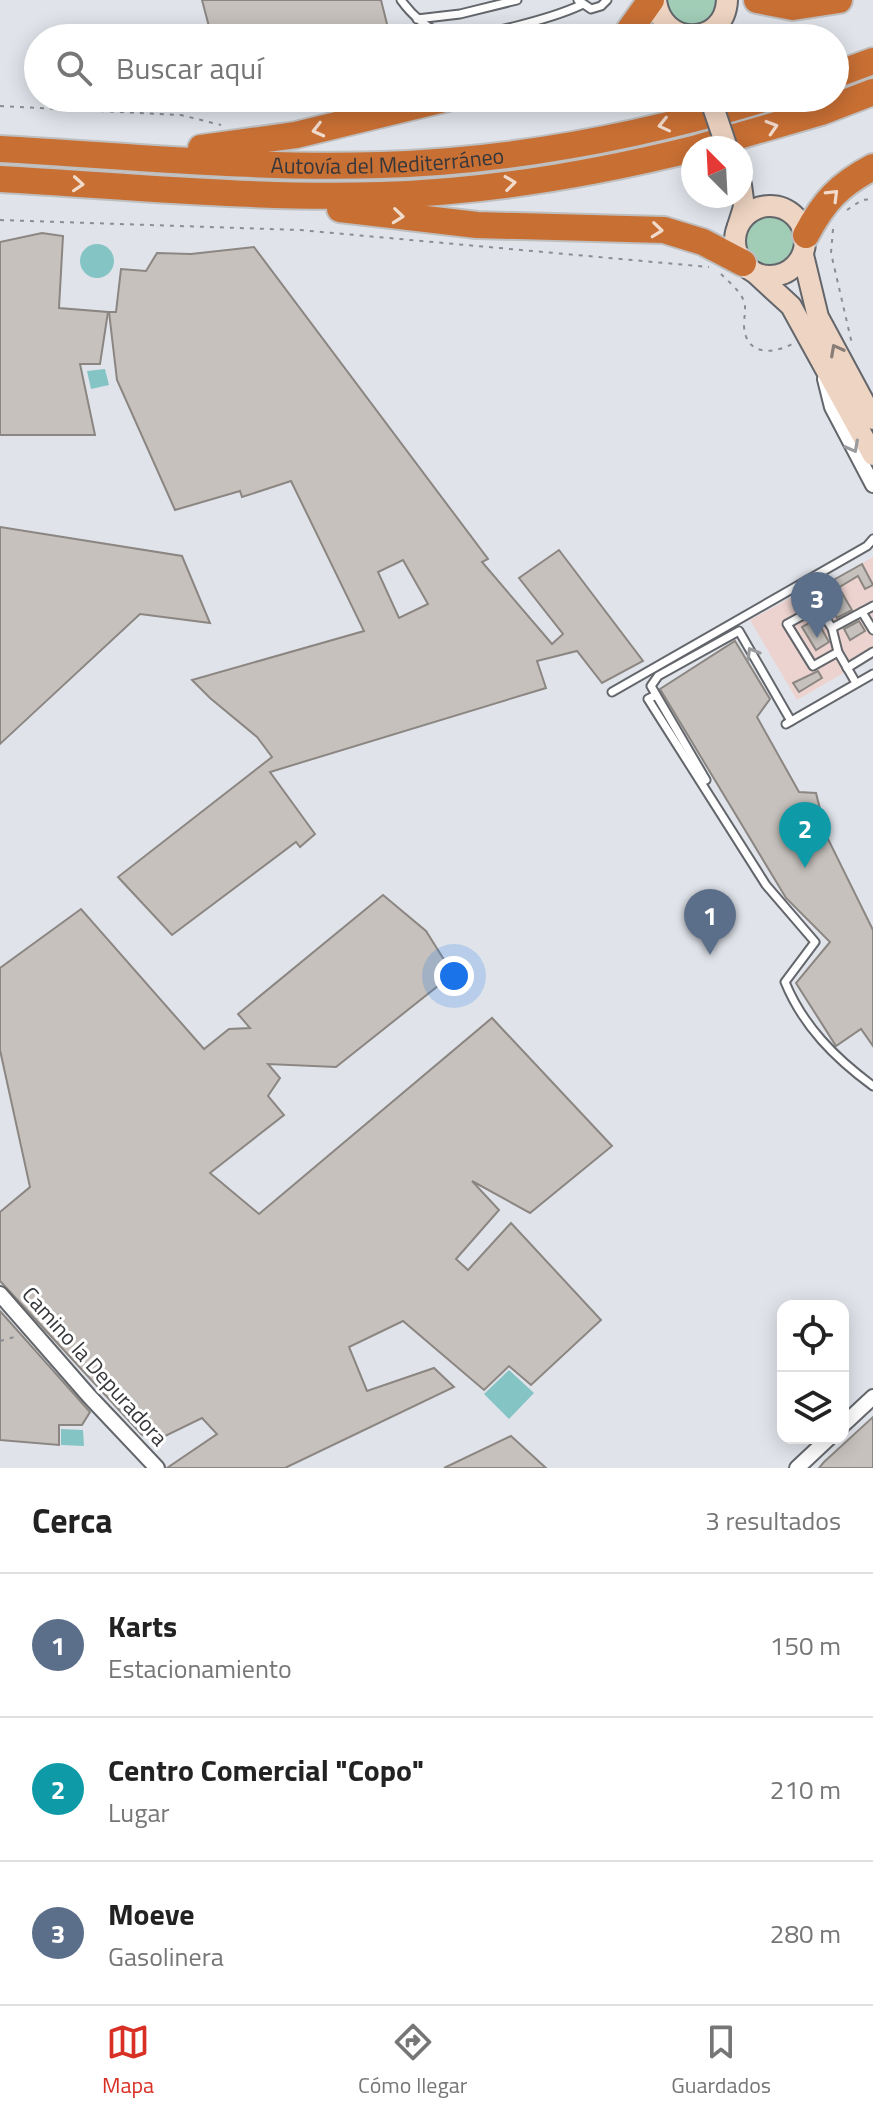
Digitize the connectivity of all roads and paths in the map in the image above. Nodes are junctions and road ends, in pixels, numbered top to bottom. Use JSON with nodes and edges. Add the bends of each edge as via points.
{"nodes":[{"id":1,"x":401,"y":0,"type":"edge"},
{"id":2,"x":517,"y":0,"type":"edge"},
{"id":3,"x":607,"y":0,"type":"edge"},
{"id":4,"x":653,"y":0,"type":"edge"},
{"id":5,"x":727,"y":0,"type":"edge"},
{"id":6,"x":757,"y":0,"type":"edge"},
{"id":7,"x":839,"y":0,"type":"edge"},
{"id":8,"x":580,"y":2,"type":"edge"},
{"id":9,"x":417,"y":19,"type":"junction"},
{"id":10,"x":426,"y":24,"type":"edge"},
{"id":11,"x":518,"y":24,"type":"edge"},
{"id":12,"x":635,"y":24,"type":"edge"},
{"id":13,"x":667,"y":24,"type":"edge"},
{"id":14,"x":718,"y":24,"type":"edge"},
{"id":15,"x":873,"y":61,"type":"edge"},
{"id":16,"x":849,"y":70,"type":"edge"},
{"id":17,"x":873,"y":92,"type":"edge"},
{"id":18,"x":849,"y":101,"type":"edge"},
{"id":19,"x":0,"y":106,"type":"edge"},
{"id":20,"x":24,"y":107,"type":"edge"},
{"id":21,"x":121,"y":112,"type":"edge"},
{"id":22,"x":390,"y":112,"type":"edge"},
{"id":23,"x":715,"y":112,"type":"edge"},
{"id":24,"x":718,"y":112,"type":"edge"},
{"id":25,"x":821,"y":112,"type":"edge"},
{"id":26,"x":228,"y":126,"type":"dead end"},
{"id":27,"x":723,"y":136,"type":"edge"},
{"id":28,"x":737,"y":136,"type":"edge"},
{"id":29,"x":0,"y":149,"type":"edge"},
{"id":30,"x":27,"y":151,"type":"junction"},
{"id":31,"x":681,"y":151,"type":"edge"},
{"id":32,"x":873,"y":167,"type":"edge"},
{"id":33,"x":0,"y":179,"type":"edge"},
{"id":34,"x":181,"y":191,"type":"junction"},
{"id":35,"x":873,"y":199,"type":"edge"},
{"id":36,"x":753,"y":200,"type":"edge"},
{"id":37,"x":771,"y":205,"type":"junction"},
{"id":38,"x":744,"y":208,"type":"edge"},
{"id":39,"x":843,"y":212,"type":"dead end"},
{"id":40,"x":834,"y":219,"type":"dead end"},
{"id":41,"x":0,"y":220,"type":"edge"},
{"id":42,"x":738,"y":226,"type":"junction"},
{"id":43,"x":804,"y":245,"type":"junction"},
{"id":44,"x":748,"y":268,"type":"junction"},
{"id":45,"x":806,"y":336,"type":"junction"},
{"id":46,"x":851,"y":343,"type":"dead end"},
{"id":47,"x":818,"y":356,"type":"junction"},
{"id":48,"x":873,"y":419,"type":"edge"},
{"id":49,"x":873,"y":455,"type":"edge"},
{"id":50,"x":873,"y":485,"type":"edge"},
{"id":51,"x":871,"y":544,"type":"edge"},
{"id":52,"x":873,"y":606,"type":"edge"},
{"id":53,"x":862,"y":612,"type":"junction"},
{"id":54,"x":832,"y":628,"type":"junction"},
{"id":55,"x":873,"y":630,"type":"edge"},
{"id":56,"x":838,"y":652,"type":"junction"},
{"id":57,"x":873,"y":652,"type":"edge"},
{"id":58,"x":847,"y":668,"type":"junction"},
{"id":59,"x":873,"y":674,"type":"edge"},
{"id":60,"x":856,"y":683,"type":"junction"},
{"id":61,"x":612,"y":692,"type":"dead end"},
{"id":62,"x":654,"y":696,"type":"dead end"},
{"id":63,"x":707,"y":790,"type":"junction"},
{"id":64,"x":873,"y":1086,"type":"edge"},
{"id":65,"x":0,"y":1294,"type":"edge"},
{"id":66,"x":33,"y":1333,"type":"junction"},
{"id":67,"x":0,"y":1341,"type":"edge"},
{"id":68,"x":873,"y":1397,"type":"edge"},
{"id":69,"x":849,"y":1419,"type":"edge"},
{"id":70,"x":823,"y":1444,"type":"edge"},
{"id":71,"x":157,"y":1468,"type":"edge"},
{"id":72,"x":797,"y":1468,"type":"edge"}],
"edges":[{"from":1,"to":9,"type":"lane"},
{"from":2,"to":9,"type":"lane"},
{"from":3,"to":8,"type":"lane","via":[[596,8]]},
{"from":4,"to":12,"type":"highway"},
{"from":4,"to":13,"type":"main road"},
{"from":5,"to":14,"type":"main road"},
{"from":6,"to":7,"type":"highway","via":[[793,7]]},
{"from":8,"to":11,"type":"lane","via":[[563,13]]},
{"from":9,"to":10,"type":"lane"},
{"from":15,"to":16,"type":"highway"},
{"from":18,"to":17,"type":"highway","name":"Autovía del Mediterráneo","one_way":true},
{"from":19,"to":20,"type":"path"},
{"from":21,"to":26,"type":"path","via":[[181,115]]},
{"from":22,"to":30,"type":"highway","one_way":true,"via":[[232,146]]},
{"from":23,"to":27,"type":"main road","bridge":true},
{"from":24,"to":30,"type":"highway","name":"Autovía del Mediterráneo","one_way":true,"via":[[612,137],[382,165],[183,162]]},
{"from":28,"to":25,"type":"highway","name":"Autovía del Mediterráneo","one_way":true},
{"from":29,"to":30,"type":"highway","name":"Autovía del Mediterráneo"},
{"from":34,"to":31,"type":"highway","name":"Autovía del Mediterráneo","one_way":true,"via":[[383,195],[454,190],[550,178]]},
{"from":43,"to":32,"type":"highway","one_way":true,"via":[[818,211],[833,193]]},
{"from":33,"to":34,"type":"highway","name":"Autovía del Mediterráneo","one_way":true},
{"from":34,"to":44,"type":"highway","one_way":true,"via":[[477,225],[664,230],[703,242]]},
{"from":35,"to":39,"type":"path"},
{"from":36,"to":37,"type":"main road"},
{"from":37,"to":42,"type":"main road","via":[[751,211]]},
{"from":37,"to":43,"type":"main road","via":[[790,211],[803,225]]},
{"from":38,"to":42,"type":"main road"},
{"from":40,"to":46,"type":"path","via":[[831,253]]},
{"from":41,"to":45,"type":"path","via":[[300,230],[704,266],[718,270],[743,298],[748,340],[758,350],[777,352]]},
{"from":42,"to":44,"type":"main road","via":[[735,245]]},
{"from":43,"to":44,"type":"main road","via":[[787,272],[765,276]]},
{"from":48,"to":43,"type":"main road","one_way":true,"via":[[818,317]]},
{"from":44,"to":45,"type":"main road","via":[[791,306]]},
{"from":45,"to":47,"type":"main road"},
{"from":47,"to":49,"type":"main road"},
{"from":47,"to":50,"type":"street","one_way":true,"via":[[832,407]]},
{"from":51,"to":61,"type":"lane"},
{"from":52,"to":53,"type":"lane"},
{"from":53,"to":54,"type":"lane"},
{"from":53,"to":55,"type":"lane"},
{"from":54,"to":56,"type":"lane"},
{"from":54,"to":56,"type":"lane","via":[[818,607],[787,624],[813,666]]},
{"from":56,"to":58,"type":"lane"},
{"from":57,"to":58,"type":"lane"},
{"from":58,"to":60,"type":"lane"},
{"from":59,"to":60,"type":"lane"},
{"from":60,"to":63,"type":"lane","one_way":true,"via":[[789,722],[739,631],[658,676],[651,686]]},
{"from":62,"to":63,"type":"lane","via":[[648,699]]},
{"from":63,"to":64,"type":"lane","via":[[766,885],[815,942],[785,982],[795,1006],[822,1043]]},
{"from":65,"to":66,"type":"street","name":"Camino la Depuradora"},
{"from":66,"to":67,"type":"path"},
{"from":66,"to":71,"type":"street","name":"Camino la Depuradora"},
{"from":68,"to":69,"type":"street"},
{"from":70,"to":72,"type":"street"}]}
